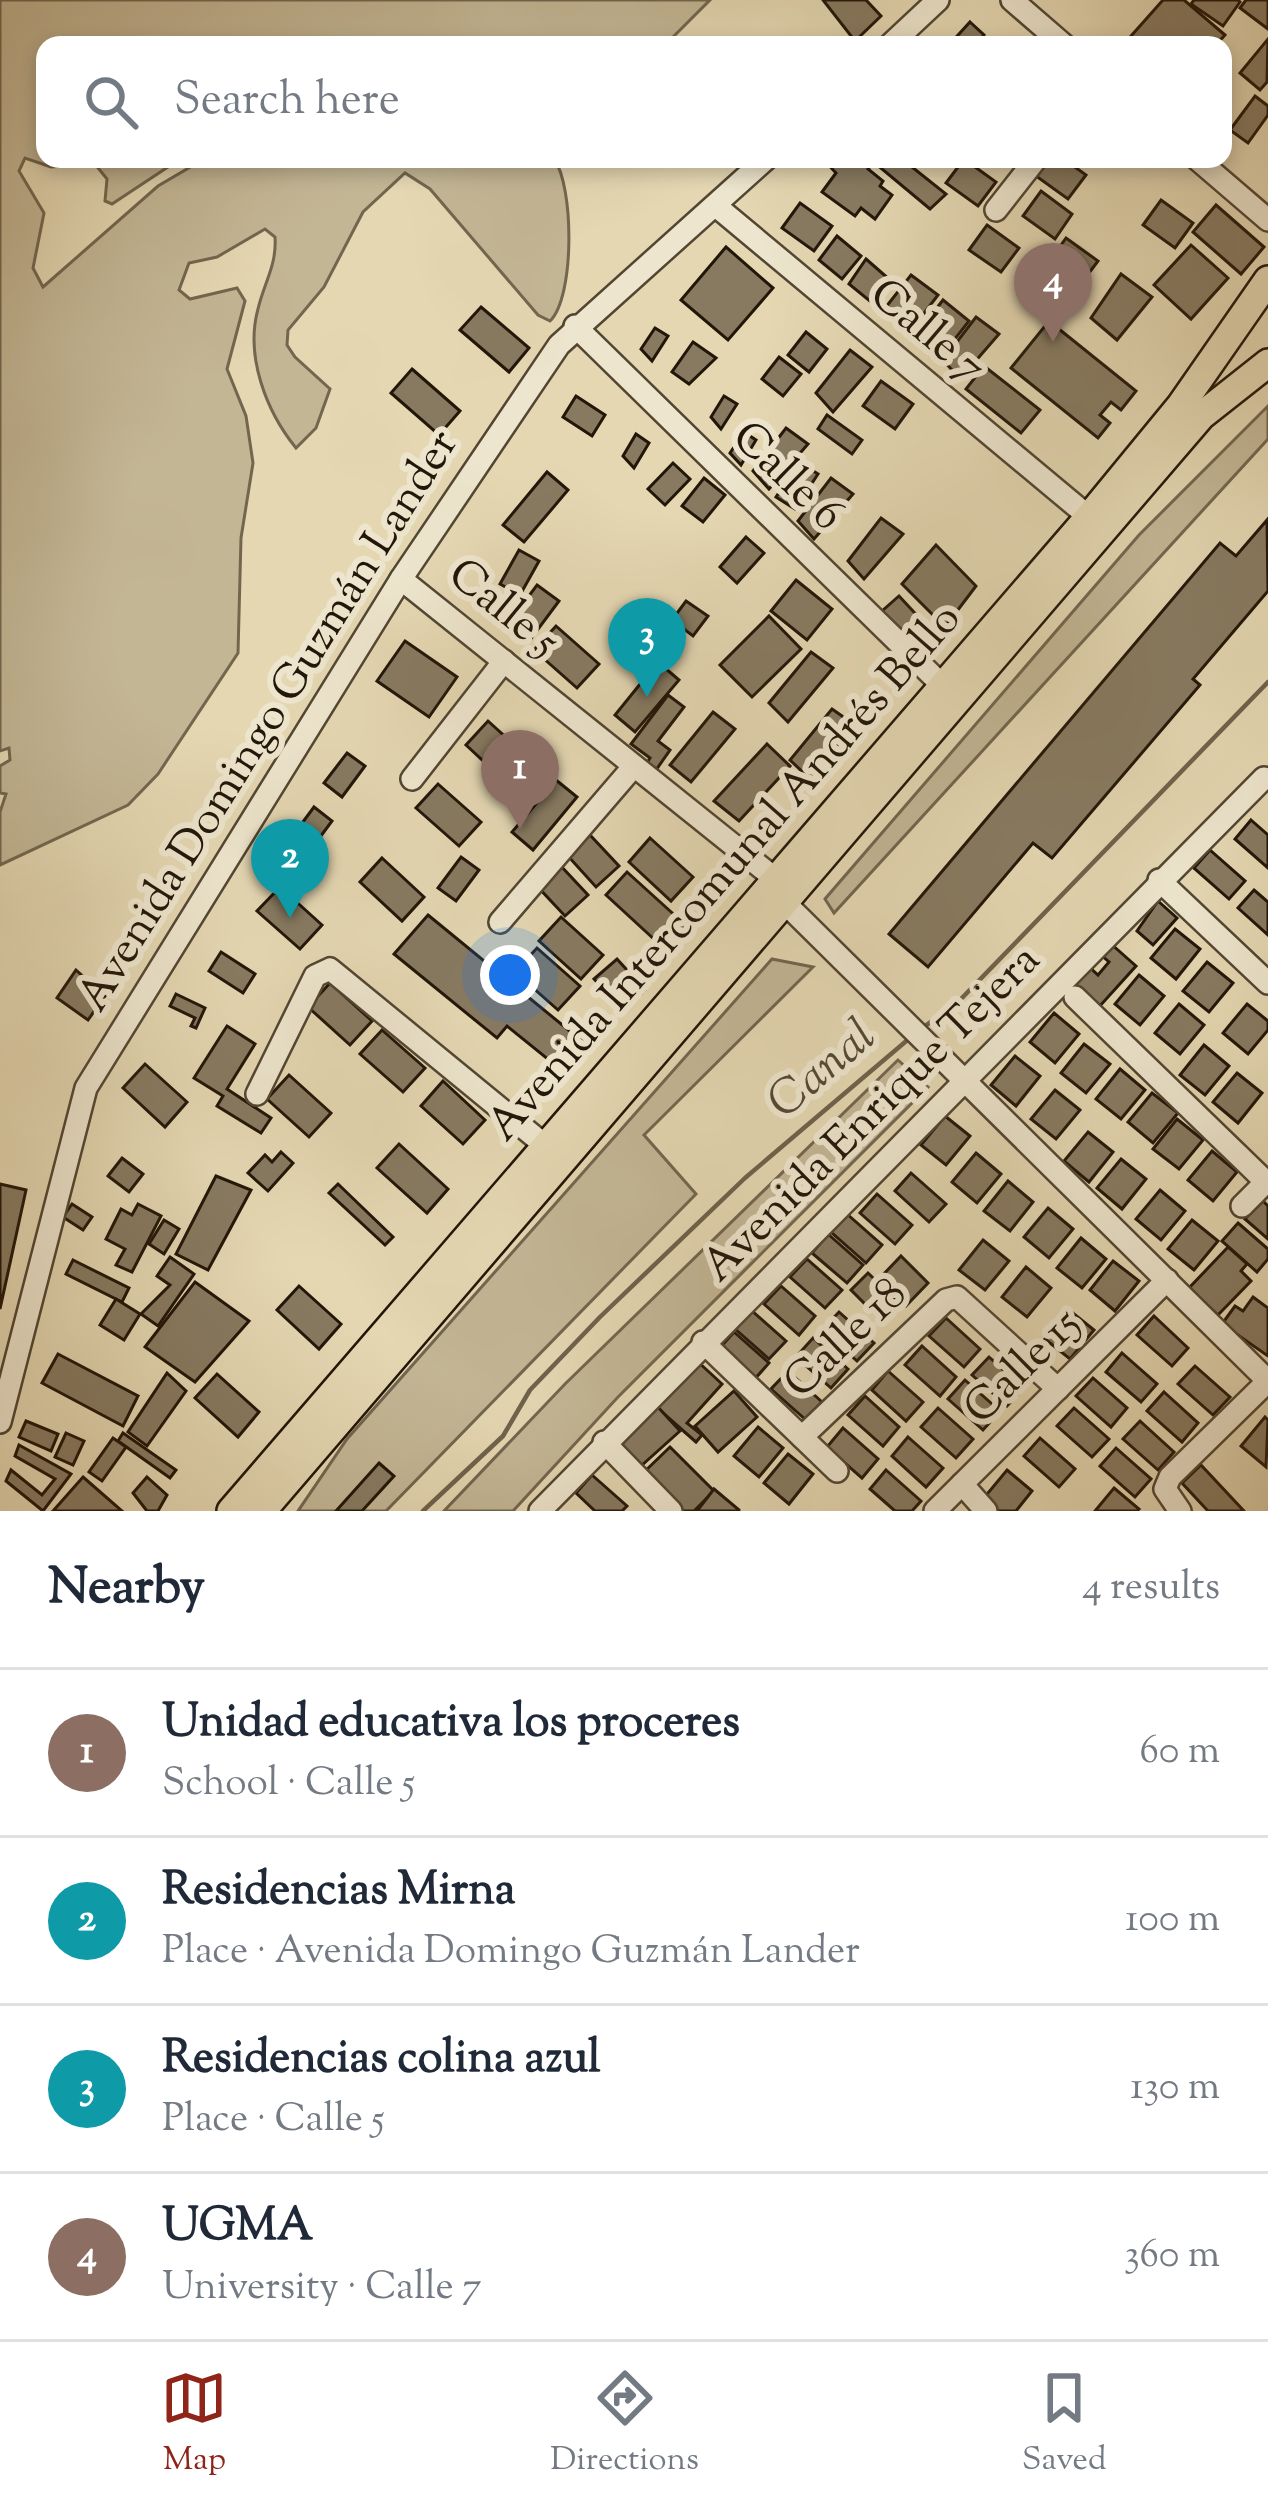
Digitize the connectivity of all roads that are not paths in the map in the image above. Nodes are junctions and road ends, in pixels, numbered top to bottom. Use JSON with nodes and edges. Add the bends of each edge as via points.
{"nodes":[{"id":1,"x":938,"y":0,"type":"edge"},
{"id":2,"x":1012,"y":0,"type":"edge"},
{"id":3,"x":900,"y":36,"type":"edge"},
{"id":4,"x":1054,"y":36,"type":"edge"},
{"id":5,"x":756,"y":168,"type":"edge"},
{"id":6,"x":1029,"y":168,"type":"edge"},
{"id":7,"x":1207,"y":168,"type":"edge"},
{"id":8,"x":716,"y":206,"type":"junction"},
{"id":9,"x":996,"y":211,"type":"dead end"},
{"id":10,"x":1268,"y":220,"type":"edge"},
{"id":11,"x":1268,"y":280,"type":"edge"},
{"id":12,"x":575,"y":326,"type":"junction"},
{"id":13,"x":1268,"y":363,"type":"edge"},
{"id":14,"x":1089,"y":517,"type":"junction"},
{"id":15,"x":401,"y":580,"type":"junction"},
{"id":16,"x":505,"y":661,"type":"junction"},
{"id":17,"x":943,"y":686,"type":"junction"},
{"id":18,"x":634,"y":766,"type":"junction"},
{"id":19,"x":1264,"y":778,"type":"dead end"},
{"id":20,"x":412,"y":779,"type":"dead end"},
{"id":21,"x":1159,"y":880,"type":"junction"},
{"id":22,"x":782,"y":892,"type":"junction"},
{"id":23,"x":500,"y":922,"type":"dead end"},
{"id":24,"x":1266,"y":978,"type":"edge"},
{"id":25,"x":1075,"y":998,"type":"dead end"},
{"id":26,"x":965,"y":1081,"type":"junction"},
{"id":27,"x":257,"y":1094,"type":"dead end"},
{"id":28,"x":547,"y":1147,"type":"junction"},
{"id":29,"x":1267,"y":1181,"type":"edge"},
{"id":30,"x":1242,"y":1206,"type":"dead end"},
{"id":31,"x":1167,"y":1280,"type":"junction"},
{"id":32,"x":704,"y":1342,"type":"junction"},
{"id":33,"x":1268,"y":1382,"type":"edge"},
{"id":34,"x":1058,"y":1389,"type":"junction"},
{"id":35,"x":0,"y":1422,"type":"edge"},
{"id":36,"x":802,"y":1437,"type":"junction"},
{"id":37,"x":604,"y":1442,"type":"junction"},
{"id":38,"x":837,"y":1471,"type":"dead end"},
{"id":39,"x":962,"y":1484,"type":"junction"},
{"id":40,"x":231,"y":1511,"type":"edge"},
{"id":41,"x":262,"y":1511,"type":"edge"},
{"id":42,"x":540,"y":1511,"type":"edge"},
{"id":43,"x":671,"y":1511,"type":"edge"},
{"id":44,"x":935,"y":1511,"type":"edge"},
{"id":45,"x":986,"y":1511,"type":"edge"},
{"id":46,"x":1180,"y":1511,"type":"edge"}],
"edges":[{"from":1,"to":3,"type":"street"},
{"from":2,"to":4,"type":"street"},
{"from":5,"to":8,"type":"street","name":"Avenida Domingo Guzmán Lander"},
{"from":6,"to":9,"type":"street"},
{"from":7,"to":10,"type":"street"},
{"from":8,"to":12,"type":"street","name":"Avenida Domingo Guzmán Lander"},
{"from":8,"to":14,"type":"street","name":"Calle 7"},
{"from":11,"to":14,"type":"main road","name":"Avenida Intercomunal Andrés Bello"},
{"from":12,"to":15,"type":"street","name":"Avenida Domingo Guzmán Lander"},
{"from":12,"to":17,"type":"street","name":"Calle 6"},
{"from":13,"to":22,"type":"main road","name":"Avenida Intercomunal Andrés Bello","via":[[1201,416]]},
{"from":14,"to":17,"type":"main road","name":"Avenida Intercomunal Andrés Bello"},
{"from":15,"to":16,"type":"street","name":"Calle 5"},
{"from":15,"to":35,"type":"street","name":"Avenida Domingo Guzmán Lander","via":[[86,1088]]},
{"from":16,"to":18,"type":"street","name":"Calle 5"},
{"from":16,"to":20,"type":"street"},
{"from":17,"to":22,"type":"main road","name":"Avenida Intercomunal Andrés Bello"},
{"from":18,"to":22,"type":"street","name":"Calle 5"},
{"from":18,"to":23,"type":"street"},
{"from":19,"to":21,"type":"street","name":"Avenida Enrique Tejera"},
{"from":21,"to":24,"type":"street"},
{"from":21,"to":26,"type":"street","name":"Avenida Enrique Tejera"},
{"from":22,"to":26,"type":"street","name":"Calle 5"},
{"from":22,"to":28,"type":"main road","name":"Avenida Intercomunal Andrés Bello"},
{"from":22,"to":41,"type":"main road","name":"Avenida Intercomunal Andrés Bello"},
{"from":25,"to":29,"type":"street"},
{"from":26,"to":31,"type":"street","name":"Calle 5"},
{"from":26,"to":32,"type":"street","name":"Avenida Enrique Tejera"},
{"from":27,"to":28,"type":"street","via":[[314,976],[330,969]]},
{"from":28,"to":40,"type":"main road","name":"Avenida Intercomunal Andrés Bello"},
{"from":29,"to":30,"type":"street"},
{"from":31,"to":33,"type":"street","name":"Calle 5"},
{"from":31,"to":34,"type":"street","name":"Calle 15"},
{"from":32,"to":36,"type":"street"},
{"from":32,"to":37,"type":"street","name":"Avenida Enrique Tejera"},
{"from":33,"to":46,"type":"street","via":[[1170,1477],[1165,1489]]},
{"from":34,"to":36,"type":"street","name":"Calle 18","via":[[957,1297]]},
{"from":34,"to":39,"type":"street","name":"Calle 15"},
{"from":36,"to":38,"type":"street"},
{"from":37,"to":42,"type":"street","name":"Avenida Enrique Tejera"},
{"from":37,"to":43,"type":"street"},
{"from":39,"to":44,"type":"street","name":"Calle 15"},
{"from":39,"to":45,"type":"street"}]}
